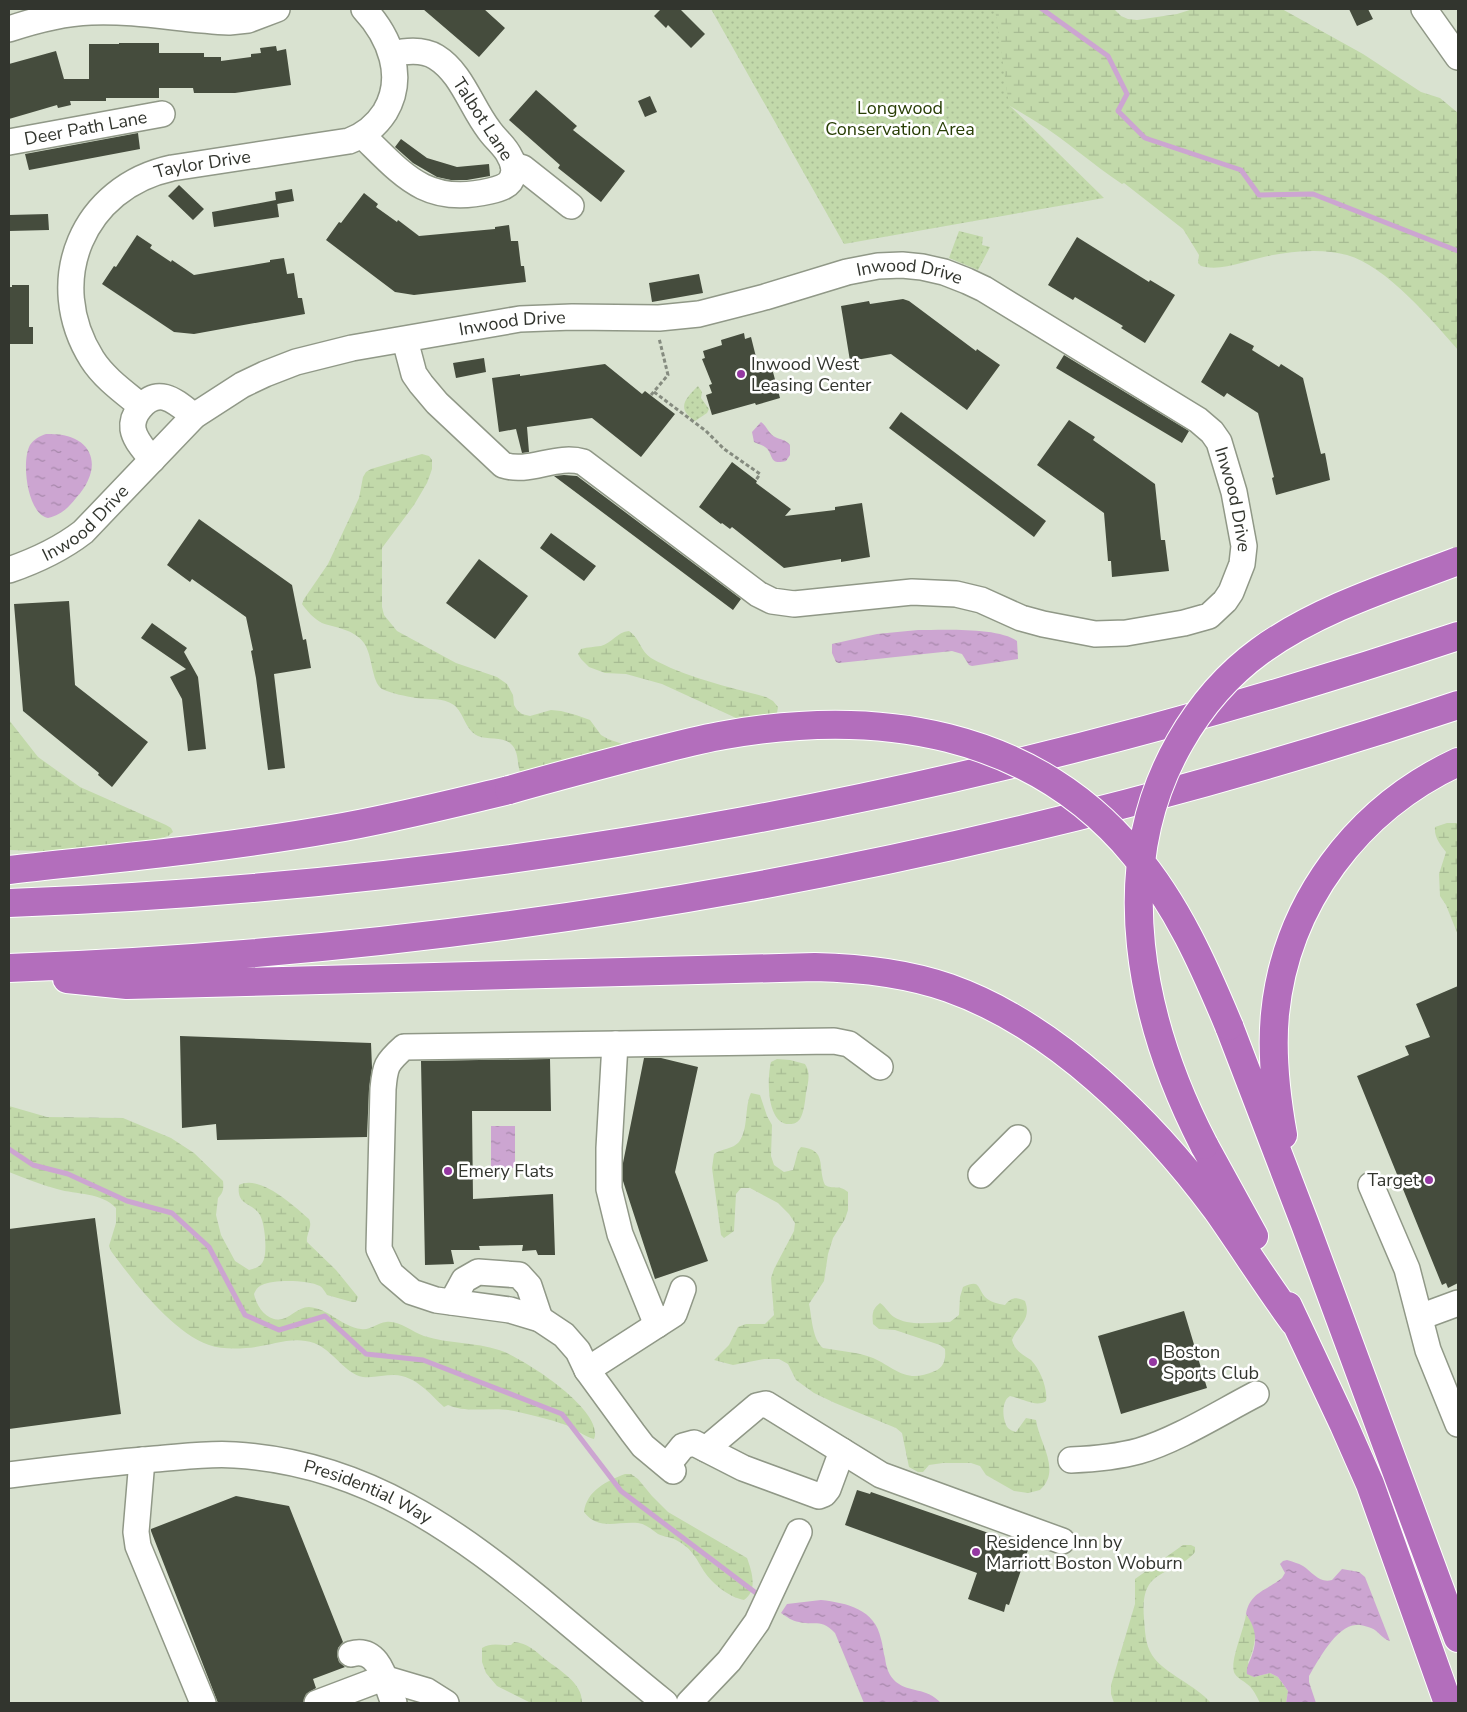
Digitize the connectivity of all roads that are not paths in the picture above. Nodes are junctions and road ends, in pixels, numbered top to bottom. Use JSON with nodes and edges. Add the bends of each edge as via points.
{"nodes":[{"id":1,"x":277,"y":9,"type":"edge"},
{"id":2,"x":364,"y":9,"type":"edge"},
{"id":3,"x":1424,"y":9,"type":"edge"},
{"id":4,"x":112,"y":10,"type":"edge"},
{"id":5,"x":9,"y":29,"type":"edge"},
{"id":6,"x":392,"y":54,"type":"junction"},
{"id":7,"x":1458,"y":57,"type":"edge"},
{"id":8,"x":162,"y":114,"type":"dead end"},
{"id":9,"x":363,"y":136,"type":"junction"},
{"id":10,"x":9,"y":142,"type":"edge"},
{"id":11,"x":513,"y":165,"type":"junction"},
{"id":12,"x":571,"y":206,"type":"dead end"},
{"id":13,"x":404,"y":340,"type":"junction"},
{"id":14,"x":141,"y":406,"type":"junction"},
{"id":15,"x":194,"y":416,"type":"junction"},
{"id":16,"x":152,"y":460,"type":"junction"},
{"id":17,"x":1458,"y":561,"type":"edge"},
{"id":18,"x":9,"y":570,"type":"edge"},
{"id":19,"x":1458,"y":636,"type":"edge"},
{"id":20,"x":1458,"y":705,"type":"edge"},
{"id":21,"x":1458,"y":762,"type":"edge"},
{"id":22,"x":9,"y":870,"type":"edge"},
{"id":23,"x":9,"y":903,"type":"edge"},
{"id":24,"x":9,"y":968,"type":"edge"},
{"id":25,"x":9,"y":972,"type":"edge"},
{"id":26,"x":615,"y":1044,"type":"junction"},
{"id":27,"x":880,"y":1066,"type":"dead end"},
{"id":28,"x":1018,"y":1138,"type":"dead end"},
{"id":29,"x":981,"y":1174,"type":"dead end"},
{"id":30,"x":1371,"y":1185,"type":"dead end"},
{"id":31,"x":1305,"y":1224,"type":"junction"},
{"id":32,"x":683,"y":1289,"type":"dead end"},
{"id":33,"x":452,"y":1302,"type":"junction"},
{"id":34,"x":1458,"y":1303,"type":"edge"},
{"id":35,"x":1420,"y":1317,"type":"junction"},
{"id":36,"x":540,"y":1319,"type":"junction"},
{"id":37,"x":1294,"y":1322,"type":"junction"},
{"id":38,"x":657,"y":1325,"type":"junction"},
{"id":39,"x":587,"y":1370,"type":"junction"},
{"id":40,"x":1256,"y":1394,"type":"dead end"},
{"id":41,"x":1458,"y":1424,"type":"edge"},
{"id":42,"x":706,"y":1449,"type":"junction"},
{"id":43,"x":842,"y":1451,"type":"junction"},
{"id":44,"x":142,"y":1460,"type":"junction"},
{"id":45,"x":1071,"y":1460,"type":"dead end"},
{"id":46,"x":9,"y":1475,"type":"edge"},
{"id":47,"x":799,"y":1532,"type":"dead end"},
{"id":48,"x":1062,"y":1541,"type":"dead end"},
{"id":49,"x":1458,"y":1638,"type":"edge"},
{"id":50,"x":351,"y":1654,"type":"dead end"},
{"id":51,"x":383,"y":1678,"type":"junction"},
{"id":52,"x":203,"y":1703,"type":"edge"},
{"id":53,"x":316,"y":1703,"type":"edge"},
{"id":54,"x":394,"y":1703,"type":"edge"},
{"id":55,"x":446,"y":1703,"type":"edge"},
{"id":56,"x":665,"y":1703,"type":"edge"},
{"id":57,"x":689,"y":1703,"type":"edge"},
{"id":58,"x":1448,"y":1703,"type":"edge"}],
"edges":[{"from":1,"to":4,"type":"street","via":[[248,20],[229,22]]},
{"from":2,"to":6,"type":"street","name":"Taylor Drive"},
{"from":3,"to":7,"type":"street"},
{"from":4,"to":5,"type":"street","via":[[62,14]]},
{"from":6,"to":9,"type":"street","name":"Taylor Drive","via":[[395,81],[390,102],[379,121]]},
{"from":6,"to":11,"type":"street","name":"Talbot Lane","via":[[427,53],[446,65],[488,129],[510,155]]},
{"from":8,"to":10,"type":"street","name":"Deer Path Lane"},
{"from":9,"to":11,"type":"street","name":"Talbot Lane","via":[[408,178],[427,190],[441,194],[478,194],[500,188],[511,180]]},
{"from":9,"to":14,"type":"street","name":"Taylor Drive","via":[[349,141],[160,171],[133,182],[109,199],[93,217],[72,265],[74,319],[97,366]]},
{"from":11,"to":12,"type":"street","via":[[523,168]]},
{"from":13,"to":13,"type":"street","name":"Inwood Drive","via":[[414,374],[432,398],[503,465],[518,467],[563,460],[583,462],[758,594],[772,600],[804,604],[903,592],[956,594],[1043,624],[1086,634],[1111,635],[1209,616],[1231,592],[1242,564],[1243,538],[1227,467],[1212,432],[1198,420],[984,289],[922,266],[878,266],[699,314],[654,318],[535,318]]},
{"from":13,"to":15,"type":"street","name":"Inwood Drive","via":[[296,362],[242,385]]},
{"from":14,"to":15,"type":"street","via":[[153,397],[166,398]]},
{"from":14,"to":16,"type":"street","via":[[133,427],[138,441]]},
{"from":15,"to":16,"type":"street","name":"Inwood Drive"},
{"from":16,"to":18,"type":"street","name":"Inwood Drive","via":[[78,536],[40,558]]},
{"from":17,"to":37,"type":"highway","bridge":true,"via":[[1318,617],[1259,653],[1223,684],[1184,734],[1162,777],[1149,815],[1138,890],[1141,944],[1150,998],[1168,1064],[1204,1145],[1272,1269]]},
{"from":19,"to":23,"type":"highway","via":[[1256,700],[1142,731],[970,774],[797,811],[589,847],[389,874],[174,894]]},
{"from":20,"to":24,"type":"highway","via":[[1147,798],[983,838],[761,884],[582,914],[399,938],[217,956]]},
{"from":21,"to":31,"type":"highway","via":[[1414,786],[1382,810],[1341,851],[1321,880],[1290,943],[1277,997],[1274,1074],[1284,1144]]},
{"from":22,"to":31,"type":"highway","bridge":true,"via":[[321,831],[509,790],[704,739],[789,726],[885,726],[920,731],[981,747],[1029,769],[1099,818],[1135,855],[1172,909],[1187,934],[1229,1026]]},
{"from":25,"to":37,"type":"highway","via":[[128,985],[816,968],[872,970],[933,983],[972,997],[1010,1017],[1052,1045],[1112,1093],[1186,1171]]},
{"from":26,"to":27,"type":"street","via":[[842,1042]]},
{"from":26,"to":33,"type":"street","via":[[404,1047],[391,1058],[385,1069],[383,1089],[379,1249],[391,1274],[412,1292]]},
{"from":26,"to":38,"type":"street","via":[[609,1189],[620,1234]]},
{"from":28,"to":29,"type":"street"},
{"from":30,"to":35,"type":"street","via":[[1407,1269]]},
{"from":31,"to":49,"type":"highway"},
{"from":32,"to":38,"type":"street","via":[[674,1314]]},
{"from":33,"to":36,"type":"street","via":[[510,1310]]},
{"from":33,"to":36,"type":"street","via":[[464,1280],[478,1272],[519,1275],[529,1286]]},
{"from":34,"to":35,"type":"street"},
{"from":35,"to":41,"type":"street","via":[[1428,1350]]},
{"from":36,"to":39,"type":"street","via":[[564,1335],[578,1351]]},
{"from":37,"to":58,"type":"highway","via":[[1370,1484]]},
{"from":38,"to":39,"type":"street"},
{"from":39,"to":42,"type":"street","via":[[643,1446],[674,1464],[681,1448],[689,1443]]},
{"from":40,"to":45,"type":"street","via":[[1150,1447],[1105,1458]]},
{"from":42,"to":43,"type":"street","via":[[757,1406],[767,1404]]},
{"from":42,"to":43,"type":"street","via":[[738,1466],[817,1496],[827,1491]]},
{"from":43,"to":48,"type":"street","via":[[881,1475]]},
{"from":44,"to":46,"type":"street","name":"Presidential Way"},
{"from":44,"to":52,"type":"street","via":[[136,1532],[138,1546]]},
{"from":44,"to":56,"type":"street","name":"Presidential Way","via":[[208,1455],[257,1456],[329,1472],[391,1496],[435,1520],[481,1552]]},
{"from":47,"to":57,"type":"street","via":[[757,1622],[729,1661]]},
{"from":50,"to":51,"type":"street","via":[[360,1652],[372,1656]]},
{"from":51,"to":53,"type":"street"},
{"from":51,"to":54,"type":"street"},
{"from":51,"to":55,"type":"street","via":[[427,1691]]}]}
